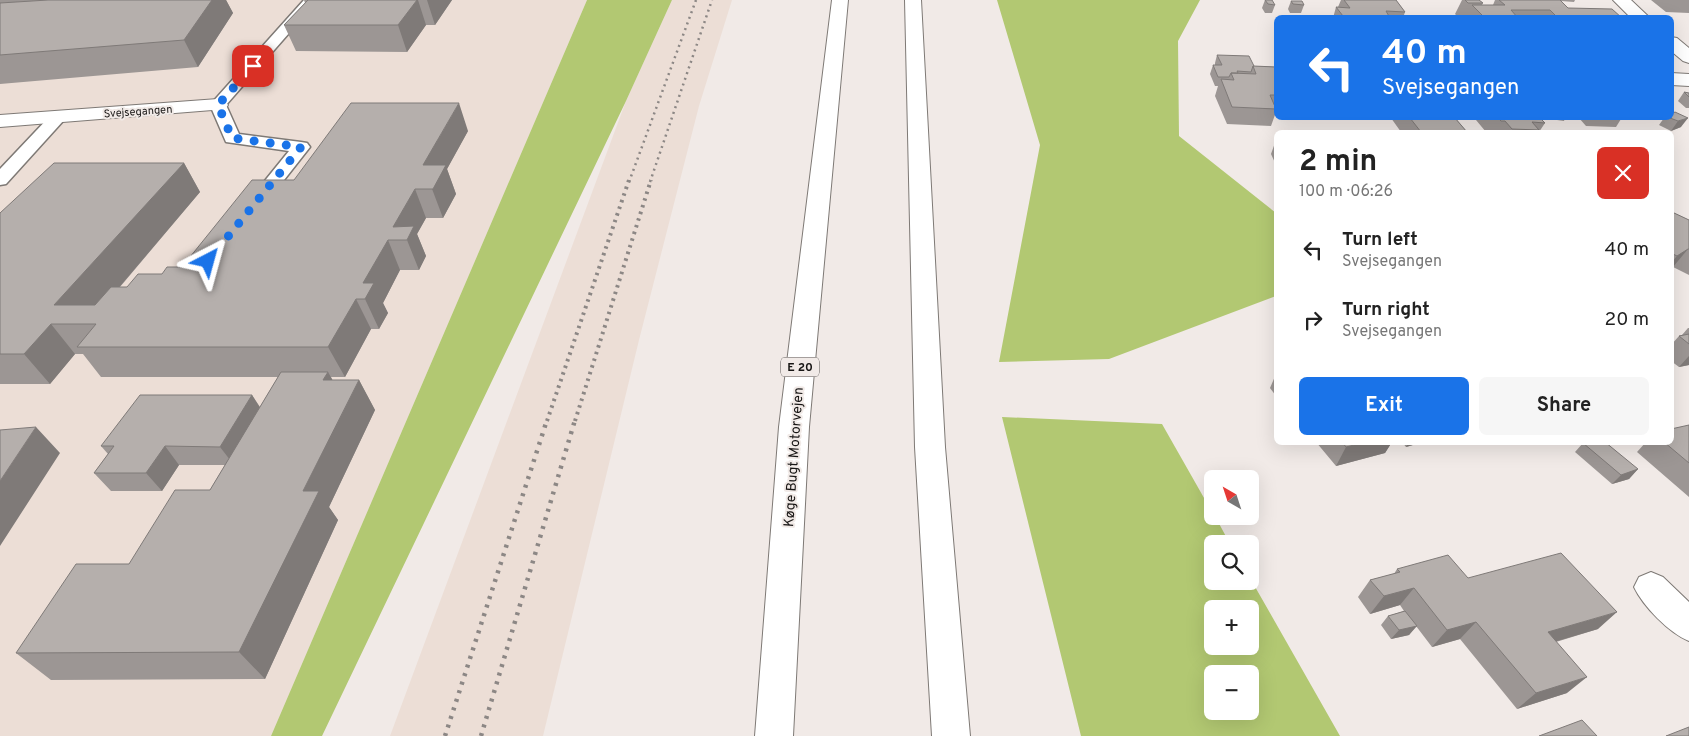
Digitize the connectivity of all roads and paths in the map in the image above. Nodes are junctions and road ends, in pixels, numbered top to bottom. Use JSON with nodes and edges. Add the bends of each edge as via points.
{"nodes":[{"id":1,"x":311,"y":0,"type":"edge"},
{"id":2,"x":840,"y":0,"type":"edge"},
{"id":3,"x":913,"y":0,"type":"edge"},
{"id":4,"x":1621,"y":0,"type":"edge"},
{"id":5,"x":1638,"y":15,"type":"edge"},
{"id":6,"x":1674,"y":44,"type":"edge"},
{"id":7,"x":1689,"y":57,"type":"edge"},
{"id":8,"x":1674,"y":79,"type":"edge"},
{"id":9,"x":1689,"y":80,"type":"edge"},
{"id":10,"x":218,"y":105,"type":"junction"},
{"id":11,"x":58,"y":117,"type":"junction"},
{"id":12,"x":0,"y":121,"type":"edge"},
{"id":13,"x":0,"y":180,"type":"edge"},
{"id":14,"x":246,"y":215,"type":"edge"},
{"id":15,"x":1651,"y":587,"type":"dead end"},
{"id":16,"x":1689,"y":625,"type":"edge"},
{"id":17,"x":774,"y":736,"type":"edge"},
{"id":18,"x":952,"y":736,"type":"edge"}],
"edges":[{"from":1,"to":10,"type":"lane"},
{"from":2,"to":17,"type":"main road","name":"Køge Bugt Motorvejen","number":"E 20","via":[[794,427]]},
{"from":3,"to":18,"type":"main road","via":[[930,447]]},
{"from":4,"to":5,"type":"main road"},
{"from":6,"to":7,"type":"main road"},
{"from":8,"to":9,"type":"main road"},
{"from":10,"to":11,"type":"main road","name":"Svejsegangen"},
{"from":10,"to":14,"type":"lane","via":[[232,138],[301,147]]},
{"from":11,"to":12,"type":"main road","name":"Svejsegangen"},
{"from":11,"to":13,"type":"lane"},
{"from":15,"to":16,"type":"main road"}]}
